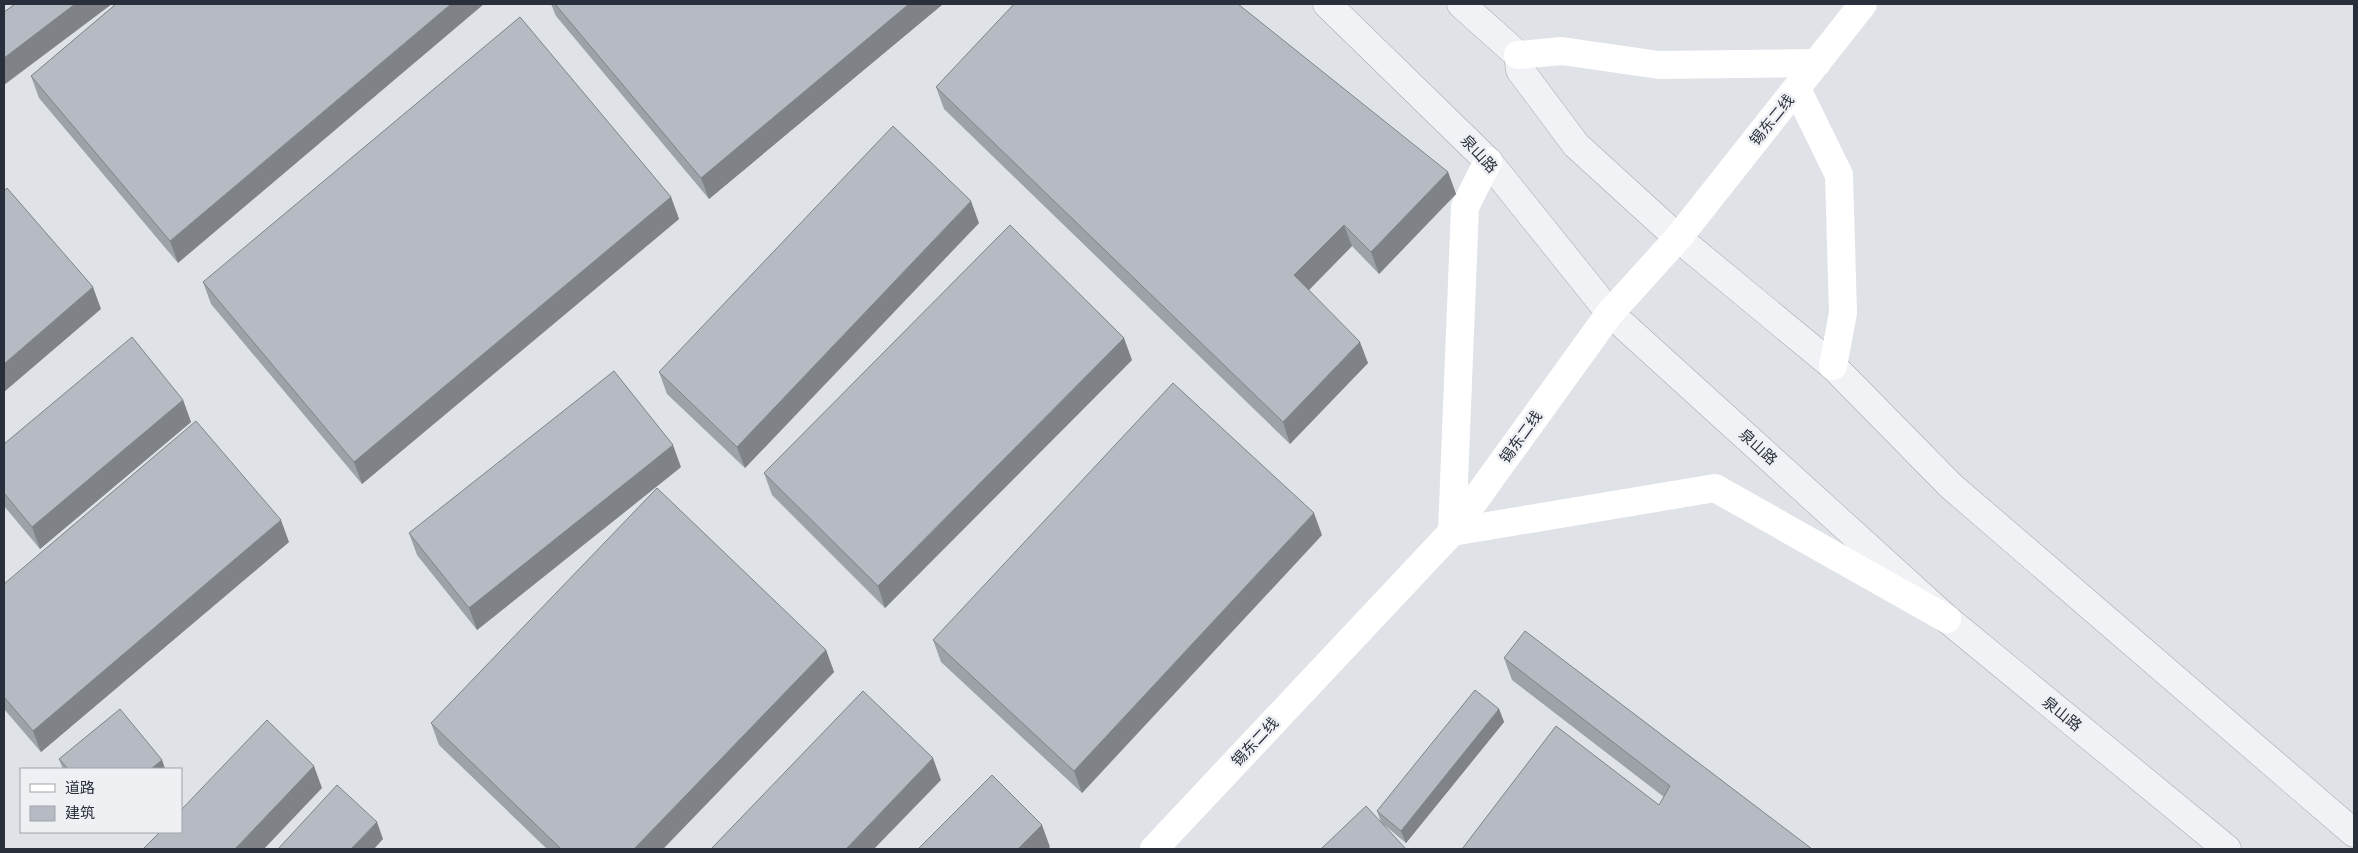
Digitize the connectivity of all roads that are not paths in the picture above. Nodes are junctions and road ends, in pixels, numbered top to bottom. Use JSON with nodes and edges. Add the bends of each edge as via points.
{"nodes":[{"id":1,"x":1327,"y":4,"type":"edge"},
{"id":2,"x":1460,"y":4,"type":"edge"},
{"id":3,"x":1863,"y":4,"type":"edge"},
{"id":4,"x":1518,"y":55,"type":"junction"},
{"id":5,"x":1818,"y":63,"type":"junction"},
{"id":6,"x":1797,"y":89,"type":"junction"},
{"id":7,"x":1488,"y":161,"type":"junction"},
{"id":8,"x":1678,"y":238,"type":"junction"},
{"id":9,"x":1610,"y":312,"type":"junction"},
{"id":10,"x":1833,"y":366,"type":"junction"},
{"id":11,"x":1452,"y":532,"type":"junction"},
{"id":12,"x":1947,"y":619,"type":"junction"},
{"id":13,"x":2354,"y":833,"type":"edge"},
{"id":14,"x":1154,"y":849,"type":"edge"},
{"id":15,"x":2228,"y":849,"type":"edge"}],
"edges":[{"from":1,"to":7,"type":"street","name":"泉山路"},
{"from":2,"to":4,"type":"street"},
{"from":3,"to":5,"type":"main road","name":"锡东二线"},
{"from":4,"to":5,"type":"main road","via":[[1562,51],[1659,65]]},
{"from":4,"to":8,"type":"street","via":[[1520,70],[1576,145]]},
{"from":5,"to":6,"type":"main road","name":"锡东二线"},
{"from":6,"to":8,"type":"main road","name":"锡东二线"},
{"from":6,"to":10,"type":"main road","via":[[1839,174],[1843,313]]},
{"from":7,"to":9,"type":"street","name":"泉山路"},
{"from":7,"to":11,"type":"main road","via":[[1465,207]]},
{"from":8,"to":9,"type":"main road","name":"锡东二线"},
{"from":8,"to":10,"type":"street"},
{"from":9,"to":11,"type":"main road","name":"锡东二线"},
{"from":9,"to":12,"type":"street","name":"泉山路"},
{"from":10,"to":13,"type":"street","via":[[1951,486]]},
{"from":11,"to":12,"type":"main road","via":[[1715,488]]},
{"from":11,"to":14,"type":"main road","name":"锡东二线"},
{"from":12,"to":15,"type":"street","name":"泉山路"}]}
